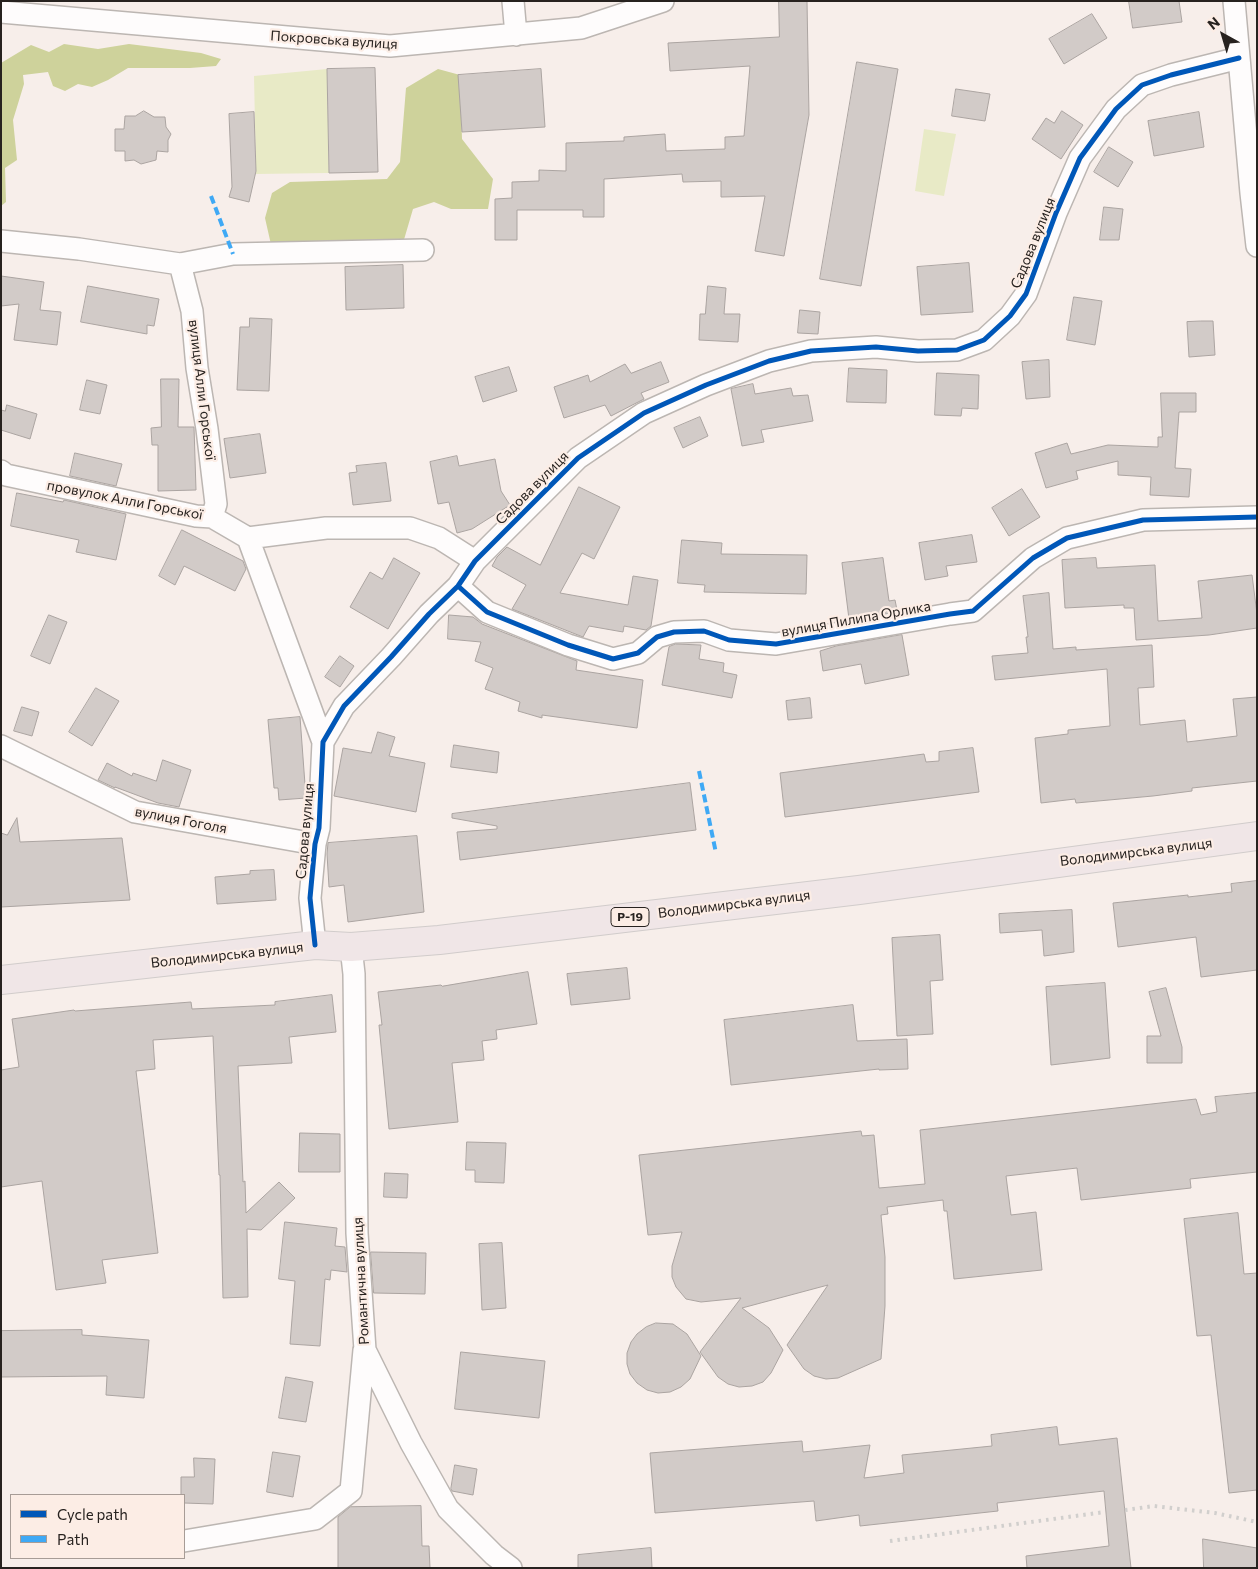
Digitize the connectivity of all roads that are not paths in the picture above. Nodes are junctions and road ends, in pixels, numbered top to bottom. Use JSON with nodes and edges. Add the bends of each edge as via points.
{"nodes":[{"id":1,"x":513,"y":1,"type":"edge"},
{"id":2,"x":663,"y":1,"type":"edge"},
{"id":3,"x":1234,"y":1,"type":"edge"},
{"id":4,"x":1,"y":12,"type":"edge"},
{"id":5,"x":516,"y":35,"type":"junction"},
{"id":6,"x":1239,"y":58,"type":"junction"},
{"id":7,"x":1,"y":241,"type":"edge"},
{"id":8,"x":1257,"y":246,"type":"edge"},
{"id":9,"x":423,"y":250,"type":"dead end"},
{"id":10,"x":180,"y":264,"type":"junction"},
{"id":11,"x":1,"y":471,"type":"edge"},
{"id":12,"x":212,"y":517,"type":"junction"},
{"id":13,"x":1257,"y":517,"type":"edge"},
{"id":14,"x":248,"y":538,"type":"junction"},
{"id":15,"x":475,"y":561,"type":"junction"},
{"id":16,"x":458,"y":586,"type":"junction"},
{"id":17,"x":323,"y":742,"type":"junction"},
{"id":18,"x":1,"y":746,"type":"edge"},
{"id":19,"x":1257,"y":836,"type":"edge"},
{"id":20,"x":315,"y":844,"type":"junction"},
{"id":21,"x":315,"y":945,"type":"junction"},
{"id":22,"x":351,"y":946,"type":"junction"},
{"id":23,"x":1,"y":980,"type":"edge"},
{"id":24,"x":364,"y":1350,"type":"junction"},
{"id":25,"x":185,"y":1541,"type":"edge"},
{"id":26,"x":511,"y":1568,"type":"edge"}],
"edges":[{"from":1,"to":5,"type":"street"},
{"from":2,"to":5,"type":"street","name":"Покровська вулиця","via":[[581,28]]},
{"from":3,"to":6,"type":"street"},
{"from":4,"to":5,"type":"street","name":"Покровська вулиця","via":[[390,46]]},
{"from":6,"to":8,"type":"street"},
{"from":6,"to":15,"type":"street","name":"Садова вулиця","via":[[1171,75],[1142,86],[1116,109],[1080,158],[1026,294],[1010,316],[984,340],[957,350],[876,348],[811,351],[769,361],[706,385],[644,413],[578,458]]},
{"from":7,"to":10,"type":"street"},
{"from":9,"to":10,"type":"street","via":[[234,254]]},
{"from":10,"to":12,"type":"street","name":"вулиця Алли Горської","via":[[192,311],[207,429],[216,504]]},
{"from":11,"to":12,"type":"street","name":"провулок Алли Горської","via":[[6,475]]},
{"from":12,"to":14,"type":"street","name":"провулок Алли Горської"},
{"from":13,"to":16,"type":"street","name":"вулиця Пилипа Орлика","via":[[1143,520],[1067,538],[1033,558],[973,612],[776,644],[729,640],[704,631],[674,632],[657,637],[638,653],[613,659],[568,645],[487,612]]},
{"from":14,"to":15,"type":"street","via":[[326,528],[410,528],[439,538]]},
{"from":14,"to":17,"type":"street"},
{"from":15,"to":16,"type":"street","name":"Садова вулиця"},
{"from":16,"to":17,"type":"street","name":"Садова вулиця","via":[[344,706]]},
{"from":17,"to":20,"type":"street","name":"Садова вулиця","via":[[319,828]]},
{"from":18,"to":20,"type":"street","name":"вулиця Гоголя","via":[[135,812]]},
{"from":19,"to":22,"type":"main road","name":"Володимирська вулиця","number":"Р-19","via":[[859,890],[439,940]]},
{"from":20,"to":21,"type":"street","name":"Садова вулиця","via":[[310,898]]},
{"from":21,"to":22,"type":"main road","name":"Володимирська вулиця","number":"Р-19"},
{"from":21,"to":23,"type":"main road","name":"Володимирська вулиця","number":"Р-19"},
{"from":22,"to":24,"type":"street","name":"Романтична вулиця","via":[[357,1233]]},
{"from":24,"to":25,"type":"street","via":[[351,1491],[314,1519]]},
{"from":24,"to":26,"type":"street","name":"Романтична вулиця","via":[[448,1509]]}]}
